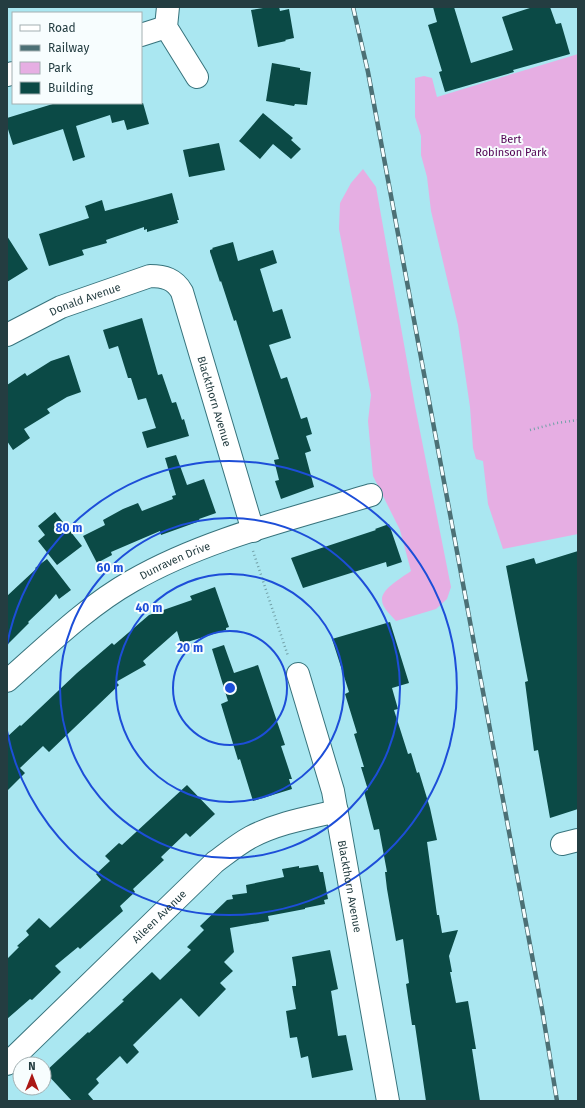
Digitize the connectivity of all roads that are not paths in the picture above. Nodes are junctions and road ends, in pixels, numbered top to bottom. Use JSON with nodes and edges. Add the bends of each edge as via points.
{"nodes":[{"id":1,"x":167,"y":17,"type":"edge"},
{"id":2,"x":142,"y":34,"type":"edge"},
{"id":3,"x":197,"y":77,"type":"dead end"},
{"id":4,"x":167,"y":278,"type":"joint"},
{"id":5,"x":7,"y":336,"type":"edge"},
{"id":6,"x":371,"y":495,"type":"dead end"},
{"id":7,"x":252,"y":539,"type":"junction"},
{"id":8,"x":294,"y":666,"type":"road end"},
{"id":9,"x":7,"y":681,"type":"edge"},
{"id":10,"x":337,"y":811,"type":"junction"},
{"id":11,"x":7,"y":1064,"type":"edge"},
{"id":12,"x":388,"y":1101,"type":"edge"}],
"edges":[{"from":1,"to":2,"type":"street"},
{"from":1,"to":3,"type":"street"},
{"from":4,"to":5,"type":"street","name":"Donald Avenue","via":[[150,276],[61,307]]},
{"from":4,"to":7,"type":"street","name":"Blackthorn Avenue","via":[[182,292]]},
{"from":6,"to":7,"type":"street","name":"Dunraven Drive"},
{"from":7,"to":9,"type":"street","name":"Dunraven Drive","via":[[222,540],[186,554],[132,581],[84,614]]},
{"from":8,"to":10,"type":"street","name":"Blackthorn Avenue","via":[[327,769]]},
{"from":10,"to":11,"type":"street","name":"Aileen Avenue","via":[[272,827],[250,838],[215,862]]},
{"from":10,"to":12,"type":"street","name":"Blackthorn Avenue"}]}
